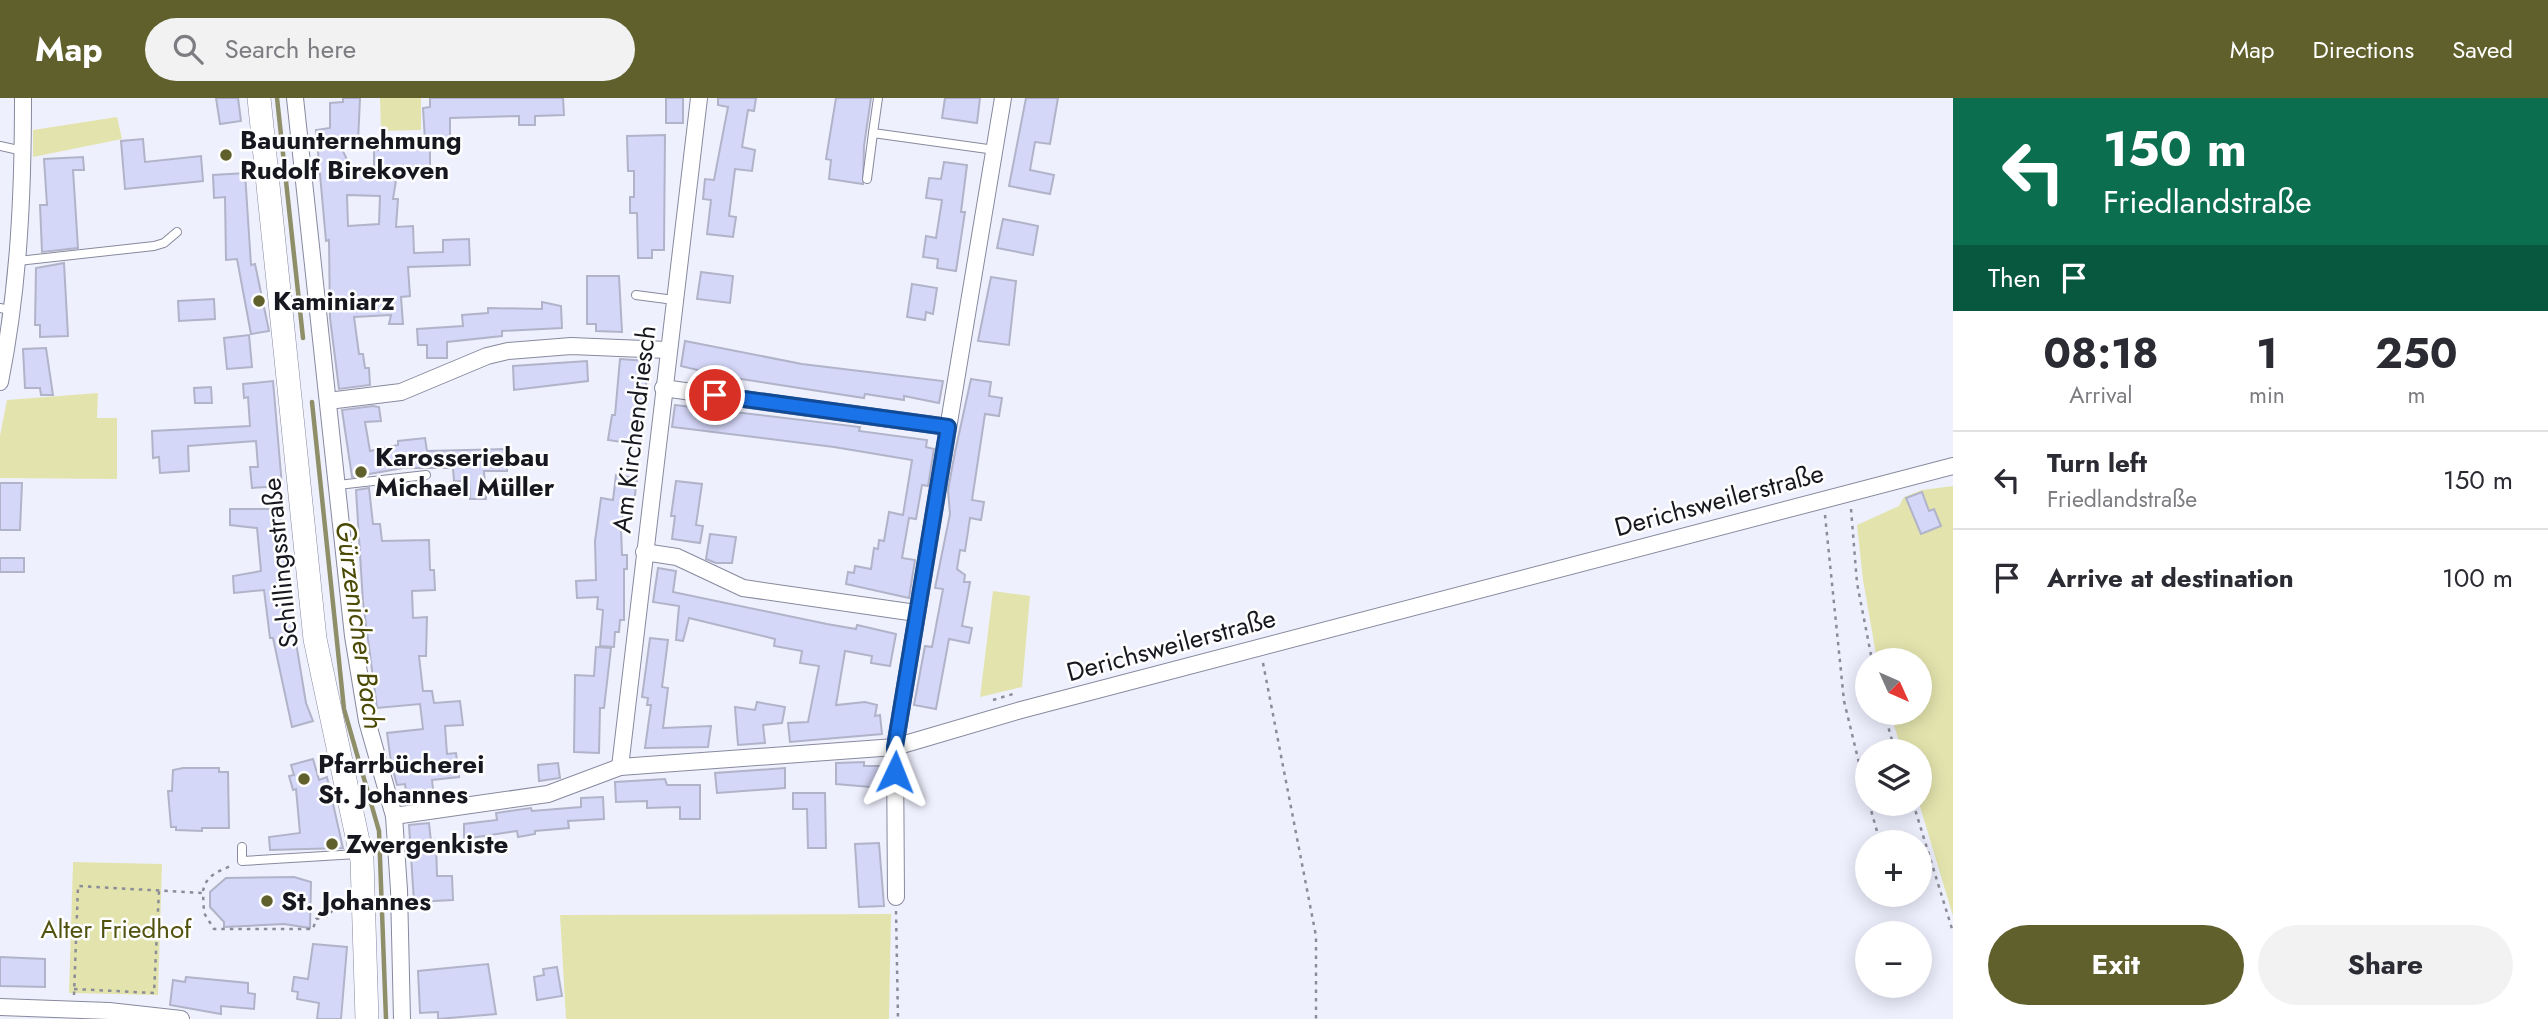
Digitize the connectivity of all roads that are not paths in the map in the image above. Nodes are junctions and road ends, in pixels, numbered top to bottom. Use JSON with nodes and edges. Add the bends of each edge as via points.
{"nodes":[{"id":1,"x":23,"y":98,"type":"edge"},
{"id":2,"x":260,"y":98,"type":"edge"},
{"id":3,"x":295,"y":98,"type":"edge"},
{"id":4,"x":699,"y":98,"type":"edge"},
{"id":5,"x":878,"y":98,"type":"edge"},
{"id":6,"x":1003,"y":98,"type":"edge"},
{"id":7,"x":873,"y":133,"type":"junction"},
{"id":8,"x":0,"y":146,"type":"edge"},
{"id":9,"x":995,"y":150,"type":"junction"},
{"id":10,"x":23,"y":151,"type":"junction"},
{"id":11,"x":867,"y":179,"type":"dead end"},
{"id":12,"x":177,"y":232,"type":"dead end"},
{"id":13,"x":18,"y":261,"type":"junction"},
{"id":14,"x":636,"y":295,"type":"dead end"},
{"id":15,"x":674,"y":300,"type":"junction"},
{"id":16,"x":7,"y":309,"type":"edge"},
{"id":17,"x":668,"y":350,"type":"junction"},
{"id":18,"x":0,"y":382,"type":"edge"},
{"id":19,"x":663,"y":388,"type":"junction"},
{"id":20,"x":328,"y":401,"type":"junction"},
{"id":21,"x":948,"y":427,"type":"junction"},
{"id":22,"x":1953,"y":466,"type":"edge"},
{"id":23,"x":426,"y":475,"type":"dead end"},
{"id":24,"x":338,"y":485,"type":"junction"},
{"id":25,"x":644,"y":552,"type":"junction"},
{"id":26,"x":916,"y":613,"type":"junction"},
{"id":27,"x":895,"y":747,"type":"junction"},
{"id":28,"x":620,"y":767,"type":"junction"},
{"id":29,"x":394,"y":816,"type":"junction"},
{"id":30,"x":242,"y":847,"type":"dead end"},
{"id":31,"x":360,"y":854,"type":"junction"},
{"id":32,"x":896,"y":897,"type":"road end"},
{"id":33,"x":0,"y":1007,"type":"edge"},
{"id":34,"x":109,"y":1015,"type":"edge"},
{"id":35,"x":181,"y":1019,"type":"edge"},
{"id":36,"x":367,"y":1019,"type":"edge"},
{"id":37,"x":402,"y":1019,"type":"edge"}],
"edges":[{"from":1,"to":10,"type":"street"},
{"from":2,"to":31,"type":"main road","name":"Schillingsstraße","via":[[316,641]]},
{"from":3,"to":20,"type":"street"},
{"from":4,"to":15,"type":"street","name":"Am Kirchendriesch"},
{"from":5,"to":7,"type":"lane"},
{"from":6,"to":9,"type":"street"},
{"from":7,"to":9,"type":"lane"},
{"from":7,"to":11,"type":"lane"},
{"from":8,"to":10,"type":"lane"},
{"from":9,"to":21,"type":"street"},
{"from":10,"to":13,"type":"street"},
{"from":12,"to":13,"type":"lane","via":[[154,246]]},
{"from":13,"to":16,"type":"street"},
{"from":14,"to":15,"type":"lane"},
{"from":15,"to":17,"type":"street","name":"Am Kirchendriesch"},
{"from":16,"to":18,"type":"street"},
{"from":17,"to":19,"type":"street","name":"Am Kirchendriesch"},
{"from":17,"to":20,"type":"street","via":[[571,346],[508,351],[401,392]]},
{"from":19,"to":21,"type":"street"},
{"from":19,"to":25,"type":"street","name":"Am Kirchendriesch"},
{"from":20,"to":24,"type":"street"},
{"from":21,"to":26,"type":"street"},
{"from":22,"to":27,"type":"street","name":"Derichsweilerstraße"},
{"from":23,"to":24,"type":"lane"},
{"from":24,"to":29,"type":"street","via":[[353,636],[367,721]]},
{"from":25,"to":26,"type":"street","via":[[677,557],[743,588]]},
{"from":25,"to":28,"type":"street","name":"Am Kirchendriesch"},
{"from":26,"to":27,"type":"street"},
{"from":27,"to":28,"type":"street","name":"Derichsweilerstraße"},
{"from":27,"to":32,"type":"street"},
{"from":28,"to":29,"type":"street","name":"Derichsweilerstraße","via":[[548,794]]},
{"from":29,"to":37,"type":"street"},
{"from":30,"to":31,"type":"lane","via":[[242,861]]},
{"from":31,"to":36,"type":"main road","name":"Schillingsstraße"},
{"from":33,"to":34,"type":"street"},
{"from":34,"to":35,"type":"street"}]}
